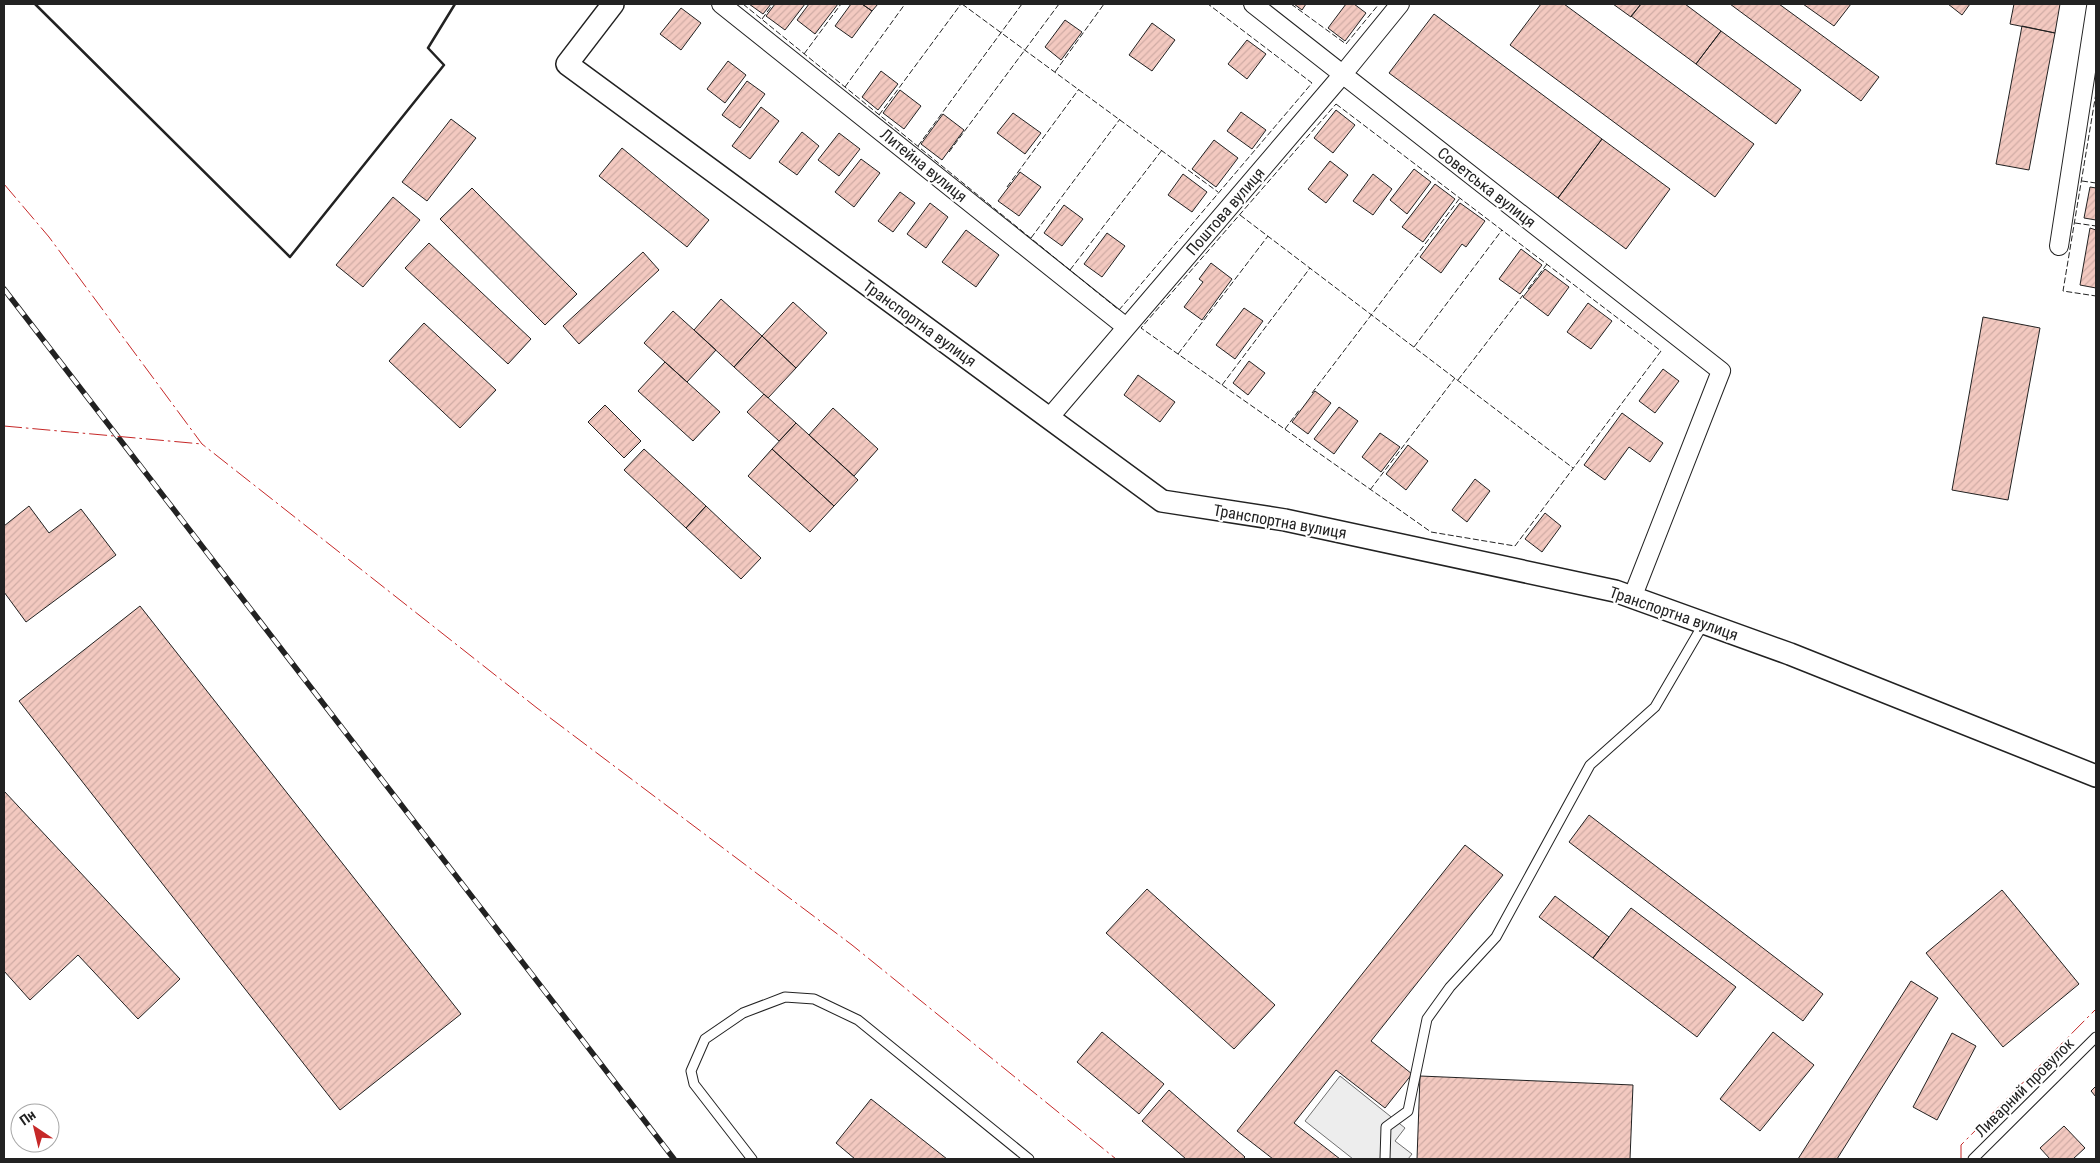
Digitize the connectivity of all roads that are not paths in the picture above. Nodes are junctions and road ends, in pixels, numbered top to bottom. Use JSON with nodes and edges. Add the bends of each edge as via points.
{"nodes":[{"id":1,"x":613,"y":4,"type":"edge"},
{"id":2,"x":721,"y":4,"type":"edge"},
{"id":3,"x":1253,"y":4,"type":"edge"},
{"id":4,"x":1400,"y":4,"type":"edge"},
{"id":5,"x":2096,"y":7,"type":"edge"},
{"id":6,"x":1343,"y":74,"type":"junction"},
{"id":7,"x":2059,"y":246,"type":"dead end"},
{"id":8,"x":1126,"y":327,"type":"junction"},
{"id":9,"x":1049,"y":418,"type":"junction"},
{"id":10,"x":1632,"y":598,"type":"junction"},
{"id":11,"x":1704,"y":623,"type":"junction"},
{"id":12,"x":2096,"y":776,"type":"edge"},
{"id":13,"x":2096,"y":1037,"type":"edge"},
{"id":14,"x":752,"y":1159,"type":"edge"},
{"id":15,"x":1029,"y":1159,"type":"edge"},
{"id":16,"x":1385,"y":1159,"type":"edge"},
{"id":17,"x":1973,"y":1159,"type":"edge"}],
"edges":[{"from":1,"to":9,"type":"street","name":"Транспортна вулиця","via":[[567,64]]},
{"from":2,"to":8,"type":"street","name":"Литейна вулиця"},
{"from":3,"to":6,"type":"street","name":"Советська вулиця"},
{"from":4,"to":6,"type":"street","name":"Поштова вулиця"},
{"from":5,"to":7,"type":"street"},
{"from":6,"to":8,"type":"street","name":"Поштова вулиця"},
{"from":6,"to":10,"type":"street","name":"Советська вулиця","via":[[1722,371]]},
{"from":8,"to":9,"type":"street","name":"Поштова вулиця"},
{"from":9,"to":10,"type":"street","name":"Транспортна вулиця","via":[[1162,501],[1285,520],[1615,591]]},
{"from":10,"to":11,"type":"street","name":"Транспортна вулиця"},
{"from":11,"to":12,"type":"street","name":"Транспортна вулиця"},
{"from":11,"to":16,"type":"lane","via":[[1655,706],[1590,765],[1496,937],[1450,987],[1427,1019],[1408,1111],[1386,1128]]},
{"from":13,"to":17,"type":"lane","name":"Ливарний провулок"},
{"from":14,"to":15,"type":"lane","via":[[694,1084],[691,1071],[705,1039],[743,1014],[785,997],[814,999],[858,1020]]}]}
